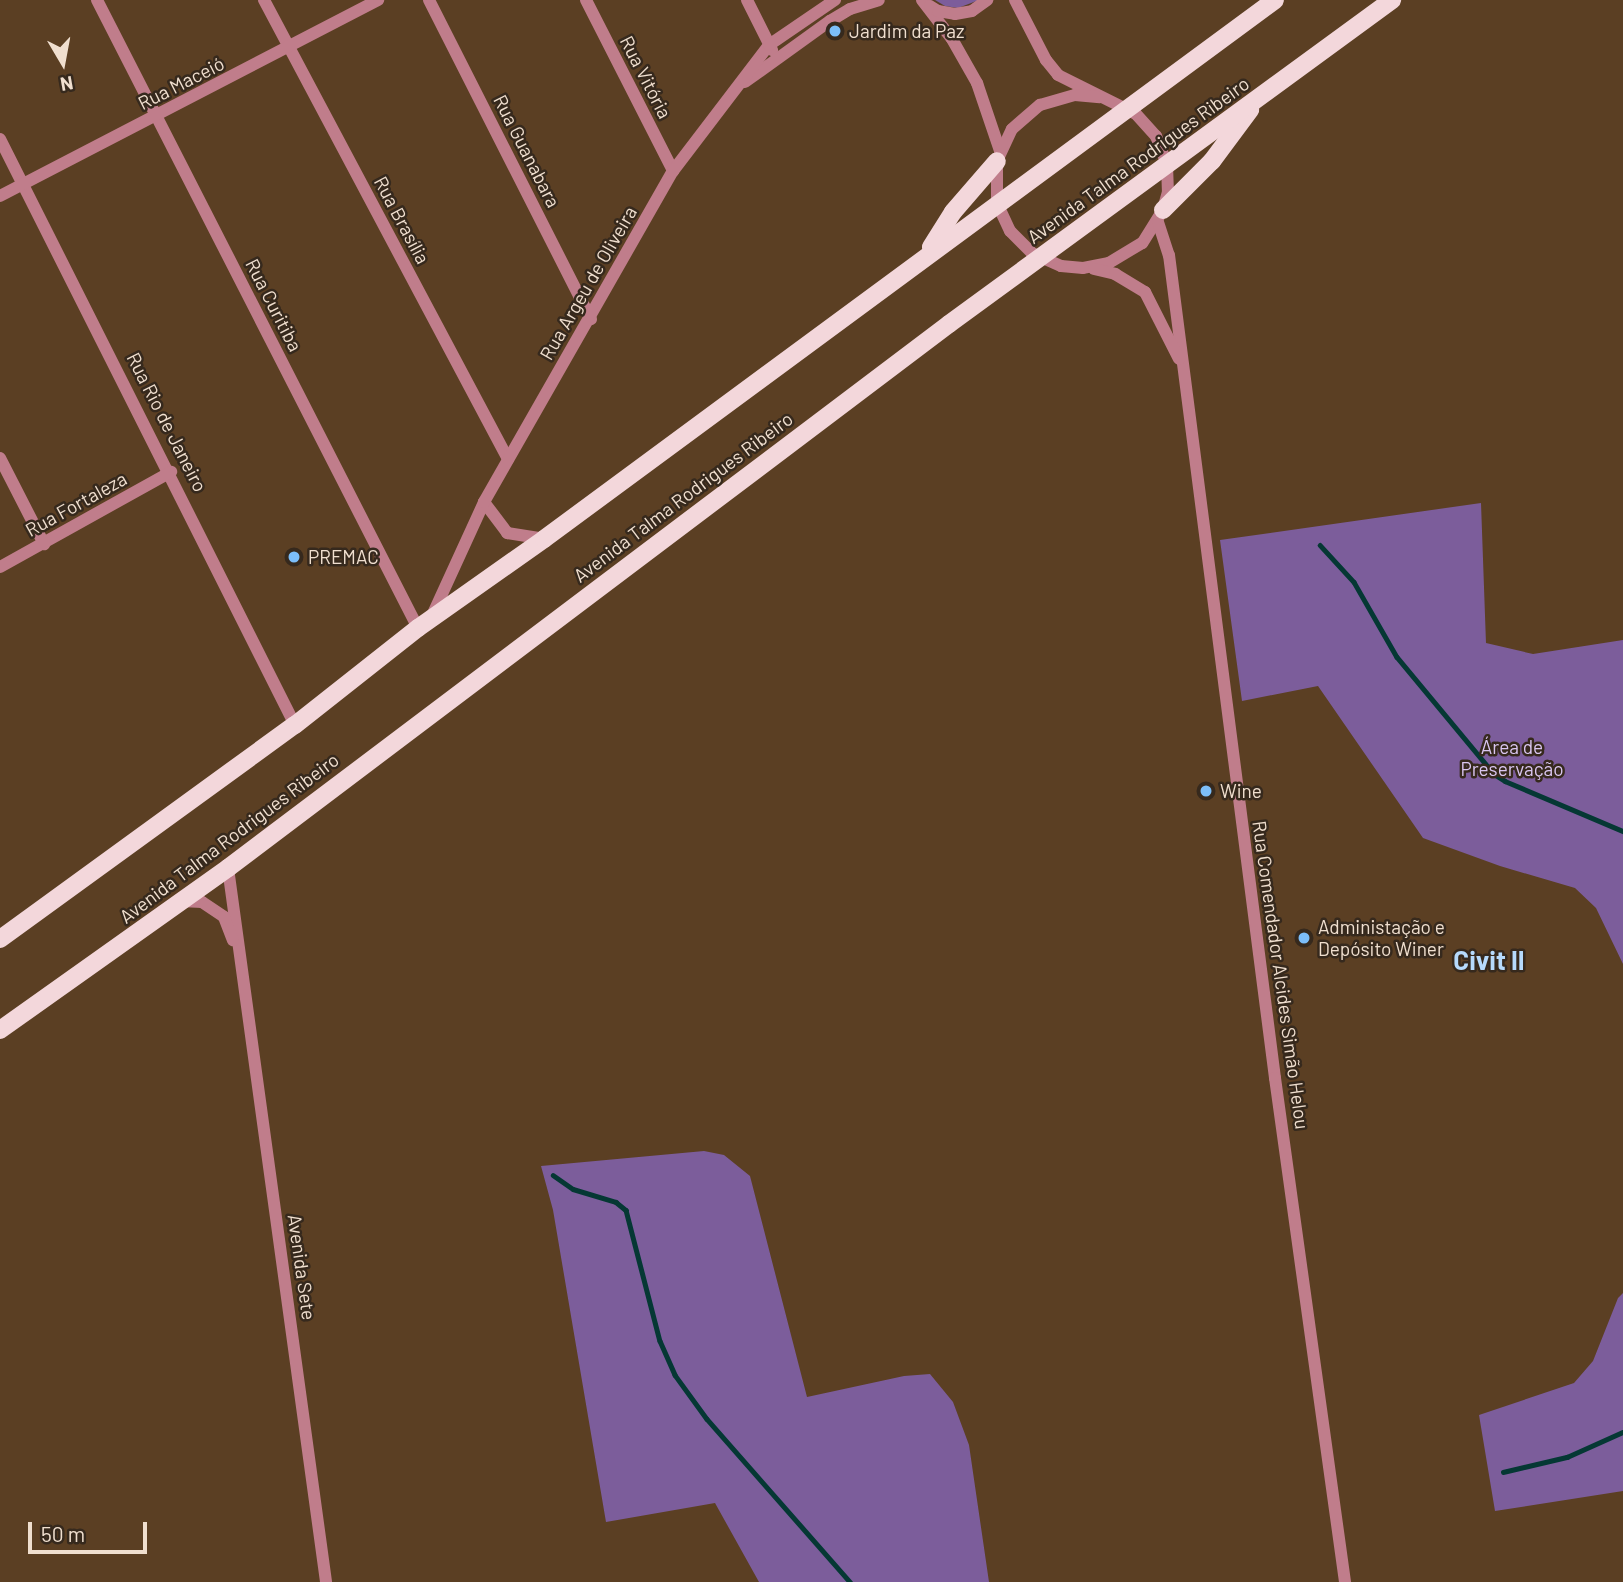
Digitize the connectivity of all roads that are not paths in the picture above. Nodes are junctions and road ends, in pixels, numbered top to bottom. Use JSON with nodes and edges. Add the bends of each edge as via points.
{"nodes":[{"id":1,"x":97,"y":0,"type":"edge"},
{"id":2,"x":264,"y":0,"type":"edge"},
{"id":3,"x":378,"y":0,"type":"edge"},
{"id":4,"x":429,"y":0,"type":"edge"},
{"id":5,"x":586,"y":0,"type":"edge"},
{"id":6,"x":747,"y":0,"type":"edge"},
{"id":7,"x":835,"y":0,"type":"edge"},
{"id":8,"x":879,"y":0,"type":"edge"},
{"id":9,"x":987,"y":0,"type":"edge"},
{"id":10,"x":1015,"y":0,"type":"edge"},
{"id":11,"x":1275,"y":0,"type":"edge"},
{"id":12,"x":1392,"y":0,"type":"edge"},
{"id":13,"x":923,"y":1,"type":"edge"},
{"id":14,"x":769,"y":45,"type":"junction"},
{"id":15,"x":289,"y":49,"type":"junction"},
{"id":16,"x":776,"y":60,"type":"junction"},
{"id":17,"x":733,"y":90,"type":"junction"},
{"id":18,"x":1262,"y":95,"type":"junction"},
{"id":19,"x":1100,"y":97,"type":"junction"},
{"id":20,"x":1127,"y":108,"type":"junction"},
{"id":21,"x":157,"y":117,"type":"junction"},
{"id":22,"x":0,"y":139,"type":"edge"},
{"id":23,"x":998,"y":156,"type":"junction"},
{"id":24,"x":1167,"y":165,"type":"junction"},
{"id":25,"x":673,"y":171,"type":"junction"},
{"id":26,"x":24,"y":183,"type":"junction"},
{"id":27,"x":0,"y":196,"type":"edge"},
{"id":28,"x":997,"y":203,"type":"junction"},
{"id":29,"x":1161,"y":216,"type":"junction"},
{"id":30,"x":927,"y":254,"type":"junction"},
{"id":31,"x":1041,"y":258,"type":"junction"},
{"id":32,"x":1083,"y":268,"type":"junction"},
{"id":33,"x":591,"y":319,"type":"junction"},
{"id":34,"x":1185,"y":372,"type":"junction"},
{"id":35,"x":0,"y":458,"type":"edge"},
{"id":36,"x":508,"y":458,"type":"junction"},
{"id":37,"x":171,"y":472,"type":"junction"},
{"id":38,"x":484,"y":502,"type":"junction"},
{"id":39,"x":544,"y":539,"type":"junction"},
{"id":40,"x":44,"y":544,"type":"junction"},
{"id":41,"x":0,"y":567,"type":"edge"},
{"id":42,"x":424,"y":623,"type":"junction"},
{"id":43,"x":296,"y":725,"type":"junction"},
{"id":44,"x":228,"y":868,"type":"junction"},
{"id":45,"x":181,"y":901,"type":"junction"},
{"id":46,"x":0,"y":939,"type":"edge"},
{"id":47,"x":240,"y":956,"type":"junction"},
{"id":48,"x":0,"y":1030,"type":"edge"},
{"id":49,"x":326,"y":1582,"type":"edge"},
{"id":50,"x":1345,"y":1582,"type":"edge"}],
"edges":[{"from":1,"to":21,"type":"street","name":"Rua Curitiba"},
{"from":2,"to":15,"type":"street","name":"Rua Brasília"},
{"from":3,"to":15,"type":"street","name":"Rua Maceió"},
{"from":4,"to":33,"type":"street","name":"Rua Guanabara"},
{"from":5,"to":25,"type":"street","name":"Rua Vitória"},
{"from":6,"to":14,"type":"street"},
{"from":7,"to":14,"type":"street","name":"Rua Argeu de Oliveira"},
{"from":8,"to":16,"type":"street","via":[[850,9]]},
{"from":9,"to":13,"type":"street","via":[[955,14],[938,11]]},
{"from":10,"to":19,"type":"street","via":[[1058,75]]},
{"from":11,"to":20,"type":"main road"},
{"from":12,"to":18,"type":"main road","name":"Avenida Talma Rodrigues Ribeiro"},
{"from":13,"to":23,"type":"street","via":[[977,83],[991,118]]},
{"from":14,"to":16,"type":"street"},
{"from":14,"to":17,"type":"street","name":"Rua Argeu de Oliveira"},
{"from":15,"to":21,"type":"street","name":"Rua Maceió"},
{"from":15,"to":36,"type":"street","name":"Rua Brasília"},
{"from":16,"to":17,"type":"street"},
{"from":17,"to":25,"type":"street","name":"Rua Argeu de Oliveira"},
{"from":18,"to":24,"type":"main road","name":"Avenida Talma Rodrigues Ribeiro"},
{"from":18,"to":29,"type":"main road","via":[[1212,161]]},
{"from":19,"to":20,"type":"street"},
{"from":19,"to":23,"type":"street","via":[[1075,95],[1040,106],[1012,129]]},
{"from":20,"to":24,"type":"street","via":[[1150,128]]},
{"from":20,"to":28,"type":"main road"},
{"from":21,"to":26,"type":"street","name":"Rua Maceió"},
{"from":21,"to":42,"type":"street","name":"Rua Curitiba"},
{"from":22,"to":26,"type":"street","name":"Rua Rio de Janeiro"},
{"from":23,"to":28,"type":"street"},
{"from":23,"to":30,"type":"main road","via":[[953,212]]},
{"from":24,"to":29,"type":"street","via":[[1168,192]]},
{"from":24,"to":31,"type":"main road","name":"Avenida Talma Rodrigues Ribeiro"},
{"from":25,"to":33,"type":"street","name":"Rua Argeu de Oliveira"},
{"from":26,"to":27,"type":"street","name":"Rua Maceió"},
{"from":26,"to":37,"type":"street","name":"Rua Rio de Janeiro"},
{"from":28,"to":30,"type":"main road"},
{"from":28,"to":31,"type":"street","via":[[1010,231]]},
{"from":29,"to":32,"type":"street","via":[[1132,251],[1109,263]]},
{"from":29,"to":34,"type":"street","name":"Rua Comendador Alcides Simão Helou"},
{"from":30,"to":39,"type":"main road"},
{"from":31,"to":32,"type":"street","name":"Rua Comendador Alcides Simão Helou"},
{"from":31,"to":44,"type":"main road","name":"Avenida Talma Rodrigues Ribeiro","via":[[518,646]]},
{"from":32,"to":34,"type":"street","name":"Rua Comendador Alcides Simão Helou","via":[[1115,274],[1145,292]]},
{"from":33,"to":36,"type":"street","name":"Rua Argeu de Oliveira"},
{"from":34,"to":50,"type":"street","name":"Rua Comendador Alcides Simão Helou"},
{"from":35,"to":40,"type":"street"},
{"from":36,"to":38,"type":"street","name":"Rua Argeu de Oliveira"},
{"from":37,"to":40,"type":"street","name":"Rua Fortaleza"},
{"from":37,"to":43,"type":"street","name":"Rua Rio de Janeiro"},
{"from":38,"to":39,"type":"street","via":[[507,533]]},
{"from":38,"to":42,"type":"street","name":"Rua Argeu de Oliveira"},
{"from":39,"to":42,"type":"main road"},
{"from":40,"to":41,"type":"street","name":"Rua Fortaleza"},
{"from":42,"to":43,"type":"main road"},
{"from":43,"to":46,"type":"main road"},
{"from":44,"to":45,"type":"main road","name":"Avenida Talma Rodrigues Ribeiro"},
{"from":44,"to":47,"type":"street","name":"Avenida Sete"},
{"from":45,"to":47,"type":"street","name":"Avenida Sete","via":[[202,902],[224,917]]},
{"from":45,"to":48,"type":"main road","name":"Avenida Talma Rodrigues Ribeiro"},
{"from":47,"to":49,"type":"street","name":"Avenida Sete"}]}
